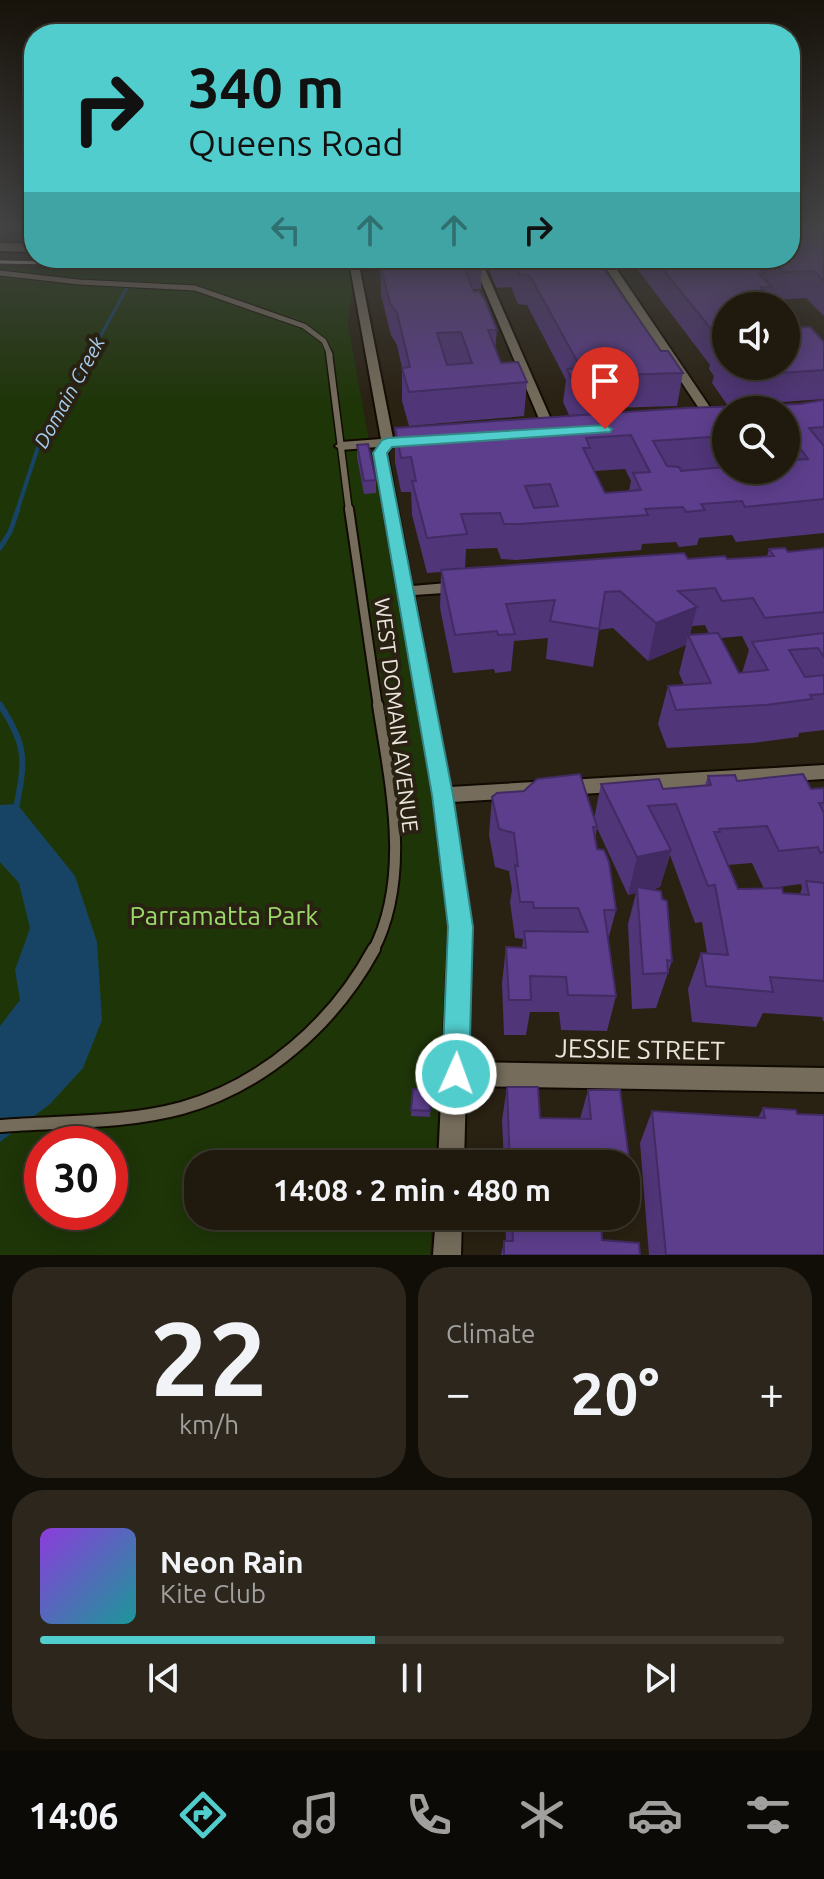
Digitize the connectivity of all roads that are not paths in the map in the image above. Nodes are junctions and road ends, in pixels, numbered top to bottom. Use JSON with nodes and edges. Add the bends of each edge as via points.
{"nodes":[{"id":1,"x":190,"y":287,"type":"edge"},
{"id":2,"x":359,"y":287,"type":"edge"},
{"id":3,"x":488,"y":287,"type":"edge"},
{"id":4,"x":624,"y":287,"type":"edge"},
{"id":5,"x":800,"y":335,"type":"edge"},
{"id":6,"x":824,"y":362,"type":"edge"},
{"id":7,"x":712,"y":411,"type":"edge"},
{"id":8,"x":712,"y":422,"type":"edge"},
{"id":9,"x":699,"y":423,"type":"edge"},
{"id":10,"x":566,"y":432,"type":"edge"},
{"id":11,"x":551,"y":433,"type":"junction"},
{"id":12,"x":536,"y":434,"type":"edge"},
{"id":13,"x":395,"y":442,"type":"junction"},
{"id":14,"x":341,"y":446,"type":"junction"},
{"id":15,"x":482,"y":586,"type":"edge"},
{"id":16,"x":405,"y":591,"type":"junction"},
{"id":17,"x":824,"y":772,"type":"edge"},
{"id":18,"x":442,"y":795,"type":"junction"},
{"id":19,"x":456,"y":1074,"type":"junction"},
{"id":20,"x":824,"y":1080,"type":"edge"},
{"id":21,"x":0,"y":1126,"type":"edge"},
{"id":22,"x":452,"y":1150,"type":"edge"},
{"id":23,"x":448,"y":1230,"type":"edge"},
{"id":24,"x":447,"y":1255,"type":"edge"}],
"edges":[{"from":1,"to":14,"type":"lane","name":"WEST DOMAIN AVENUE","via":[[272,313],[321,337],[331,357]]},
{"from":2,"to":13,"type":"street"},
{"from":3,"to":11,"type":"street"},
{"from":4,"to":7,"type":"street"},
{"from":5,"to":6,"type":"street"},
{"from":8,"to":9,"type":"street"},
{"from":10,"to":11,"type":"street"},
{"from":11,"to":12,"type":"street"},
{"from":13,"to":14,"type":"street"},
{"from":13,"to":16,"type":"street","via":[[380,453]]},
{"from":14,"to":21,"type":"lane","name":"WEST DOMAIN AVENUE","via":[[391,790],[393,884],[381,934],[316,1027],[245,1083],[181,1108]]},
{"from":15,"to":16,"type":"street"},
{"from":16,"to":18,"type":"street"},
{"from":17,"to":18,"type":"street"},
{"from":18,"to":19,"type":"street","via":[[460,927]]},
{"from":19,"to":20,"type":"street","name":"JESSIE STREET"},
{"from":19,"to":22,"type":"street"},
{"from":23,"to":24,"type":"street"}]}
